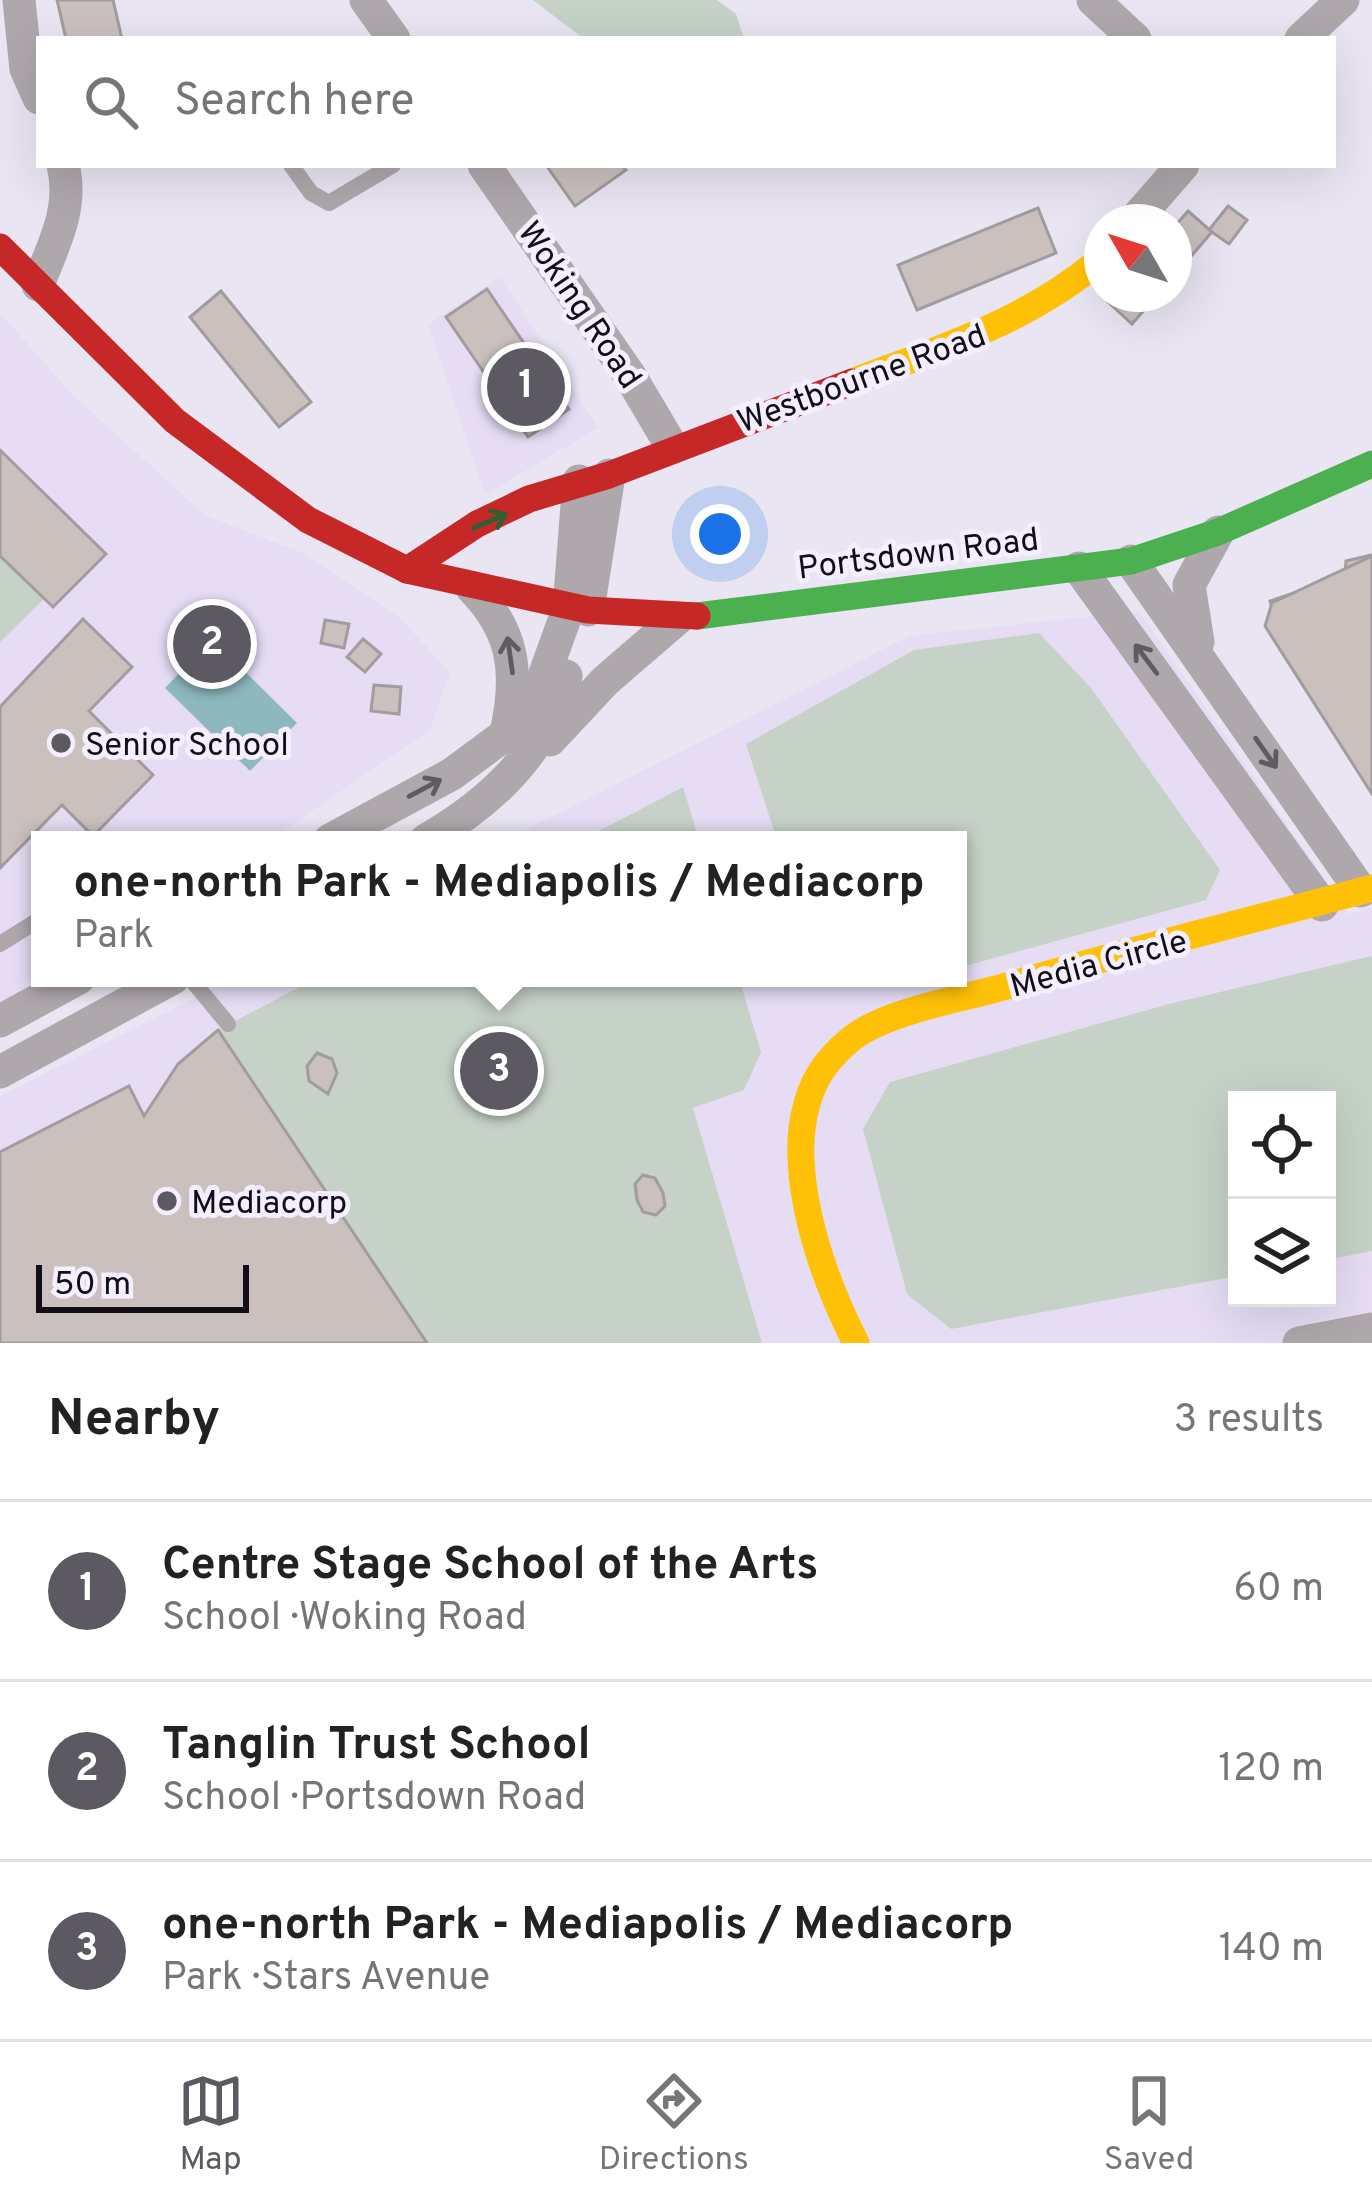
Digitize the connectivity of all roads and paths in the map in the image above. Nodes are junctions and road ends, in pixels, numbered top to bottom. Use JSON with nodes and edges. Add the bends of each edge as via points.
{"nodes":[{"id":1,"x":19,"y":0,"type":"edge"},
{"id":2,"x":366,"y":0,"type":"edge"},
{"id":3,"x":1093,"y":0,"type":"edge"},
{"id":4,"x":1343,"y":0,"type":"edge"},
{"id":5,"x":392,"y":36,"type":"edge"},
{"id":6,"x":1132,"y":36,"type":"edge"},
{"id":7,"x":1304,"y":36,"type":"edge"},
{"id":8,"x":36,"y":91,"type":"edge"},
{"id":9,"x":64,"y":168,"type":"edge"},
{"id":10,"x":293,"y":168,"type":"edge"},
{"id":11,"x":388,"y":168,"type":"edge"},
{"id":12,"x":486,"y":168,"type":"edge"},
{"id":13,"x":1181,"y":168,"type":"edge"},
{"id":14,"x":1149,"y":204,"type":"edge"},
{"id":15,"x":0,"y":247,"type":"edge"},
{"id":16,"x":1084,"y":274,"type":"edge"},
{"id":17,"x":38,"y":285,"type":"junction"},
{"id":18,"x":672,"y":447,"type":"junction"},
{"id":19,"x":1372,"y":464,"type":"edge"},
{"id":20,"x":594,"y":478,"type":"junction"},
{"id":21,"x":1218,"y":532,"type":"junction"},
{"id":22,"x":1131,"y":561,"type":"junction"},
{"id":23,"x":1079,"y":568,"type":"junction"},
{"id":24,"x":407,"y":570,"type":"junction"},
{"id":25,"x":472,"y":588,"type":"junction"},
{"id":26,"x":578,"y":609,"type":"junction"},
{"id":27,"x":678,"y":617,"type":"junction"},
{"id":28,"x":1201,"y":656,"type":"junction"},
{"id":29,"x":506,"y":734,"type":"junction"},
{"id":30,"x":517,"y":770,"type":"junction"},
{"id":31,"x":349,"y":831,"type":"edge"},
{"id":32,"x":441,"y":831,"type":"edge"},
{"id":33,"x":1367,"y":890,"type":"edge"},
{"id":34,"x":1322,"y":905,"type":"junction"},
{"id":35,"x":31,"y":925,"type":"edge"},
{"id":36,"x":0,"y":944,"type":"edge"},
{"id":37,"x":62,"y":987,"type":"edge"},
{"id":38,"x":156,"y":987,"type":"edge"},
{"id":39,"x":197,"y":987,"type":"edge"},
{"id":40,"x":0,"y":1021,"type":"edge"},
{"id":41,"x":228,"y":1024,"type":"dead end"},
{"id":42,"x":0,"y":1072,"type":"edge"},
{"id":43,"x":1372,"y":1329,"type":"edge"},
{"id":44,"x":856,"y":1343,"type":"edge"},
{"id":45,"x":1300,"y":1343,"type":"edge"}],
"edges":[{"from":1,"to":8,"type":"street"},
{"from":2,"to":5,"type":"street"},
{"from":3,"to":6,"type":"street"},
{"from":4,"to":7,"type":"street"},
{"from":9,"to":17,"type":"street","via":[[68,188],[56,244]]},
{"from":10,"to":11,"type":"lane","via":[[329,203]]},
{"from":12,"to":18,"type":"street","name":"Woking Road"},
{"from":13,"to":14,"type":"street"},
{"from":15,"to":17,"type":"street","name":"Portsdown Road"},
{"from":16,"to":18,"type":"street","name":"Westbourne Road","via":[[996,327]]},
{"from":17,"to":24,"type":"street","name":"Portsdown Road","via":[[242,476]]},
{"from":18,"to":20,"type":"street","name":"Westbourne Road"},
{"from":19,"to":21,"type":"street","name":"Portsdown Road"},
{"from":24,"to":20,"type":"street","name":"Westbourne Road","one_way":true,"via":[[451,536]]},
{"from":20,"to":26,"type":"street"},
{"from":21,"to":22,"type":"street","name":"Portsdown Road"},
{"from":21,"to":28,"type":"street","via":[[1189,585]]},
{"from":22,"to":23,"type":"street","name":"Portsdown Road"},
{"from":22,"to":28,"type":"street","name":"Media Circle"},
{"from":23,"to":27,"type":"street","name":"Portsdown Road"},
{"from":34,"to":23,"type":"street","one_way":true},
{"from":24,"to":25,"type":"street","name":"Portsdown Road"},
{"from":25,"to":26,"type":"street","name":"Portsdown Road"},
{"from":29,"to":25,"type":"street","one_way":true,"via":[[512,650],[494,611]]},
{"from":26,"to":27,"type":"street","name":"Portsdown Road"},
{"from":26,"to":29,"type":"street","via":[[535,701]]},
{"from":26,"to":30,"type":"street","via":[[559,701]]},
{"from":27,"to":30,"type":"street"},
{"from":28,"to":33,"type":"street","name":"Media Circle","one_way":true},
{"from":31,"to":29,"type":"street","one_way":true},
{"from":30,"to":32,"type":"street"},
{"from":33,"to":34,"type":"street","name":"Media Circle"},
{"from":34,"to":44,"type":"street","name":"Media Circle","via":[[1029,979],[874,1025],[845,1043],[822,1070],[797,1144],[828,1288]]},
{"from":35,"to":36,"type":"lane"},
{"from":37,"to":40,"type":"street"},
{"from":38,"to":42,"type":"street"},
{"from":39,"to":41,"type":"lane"},
{"from":43,"to":45,"type":"street"}]}
